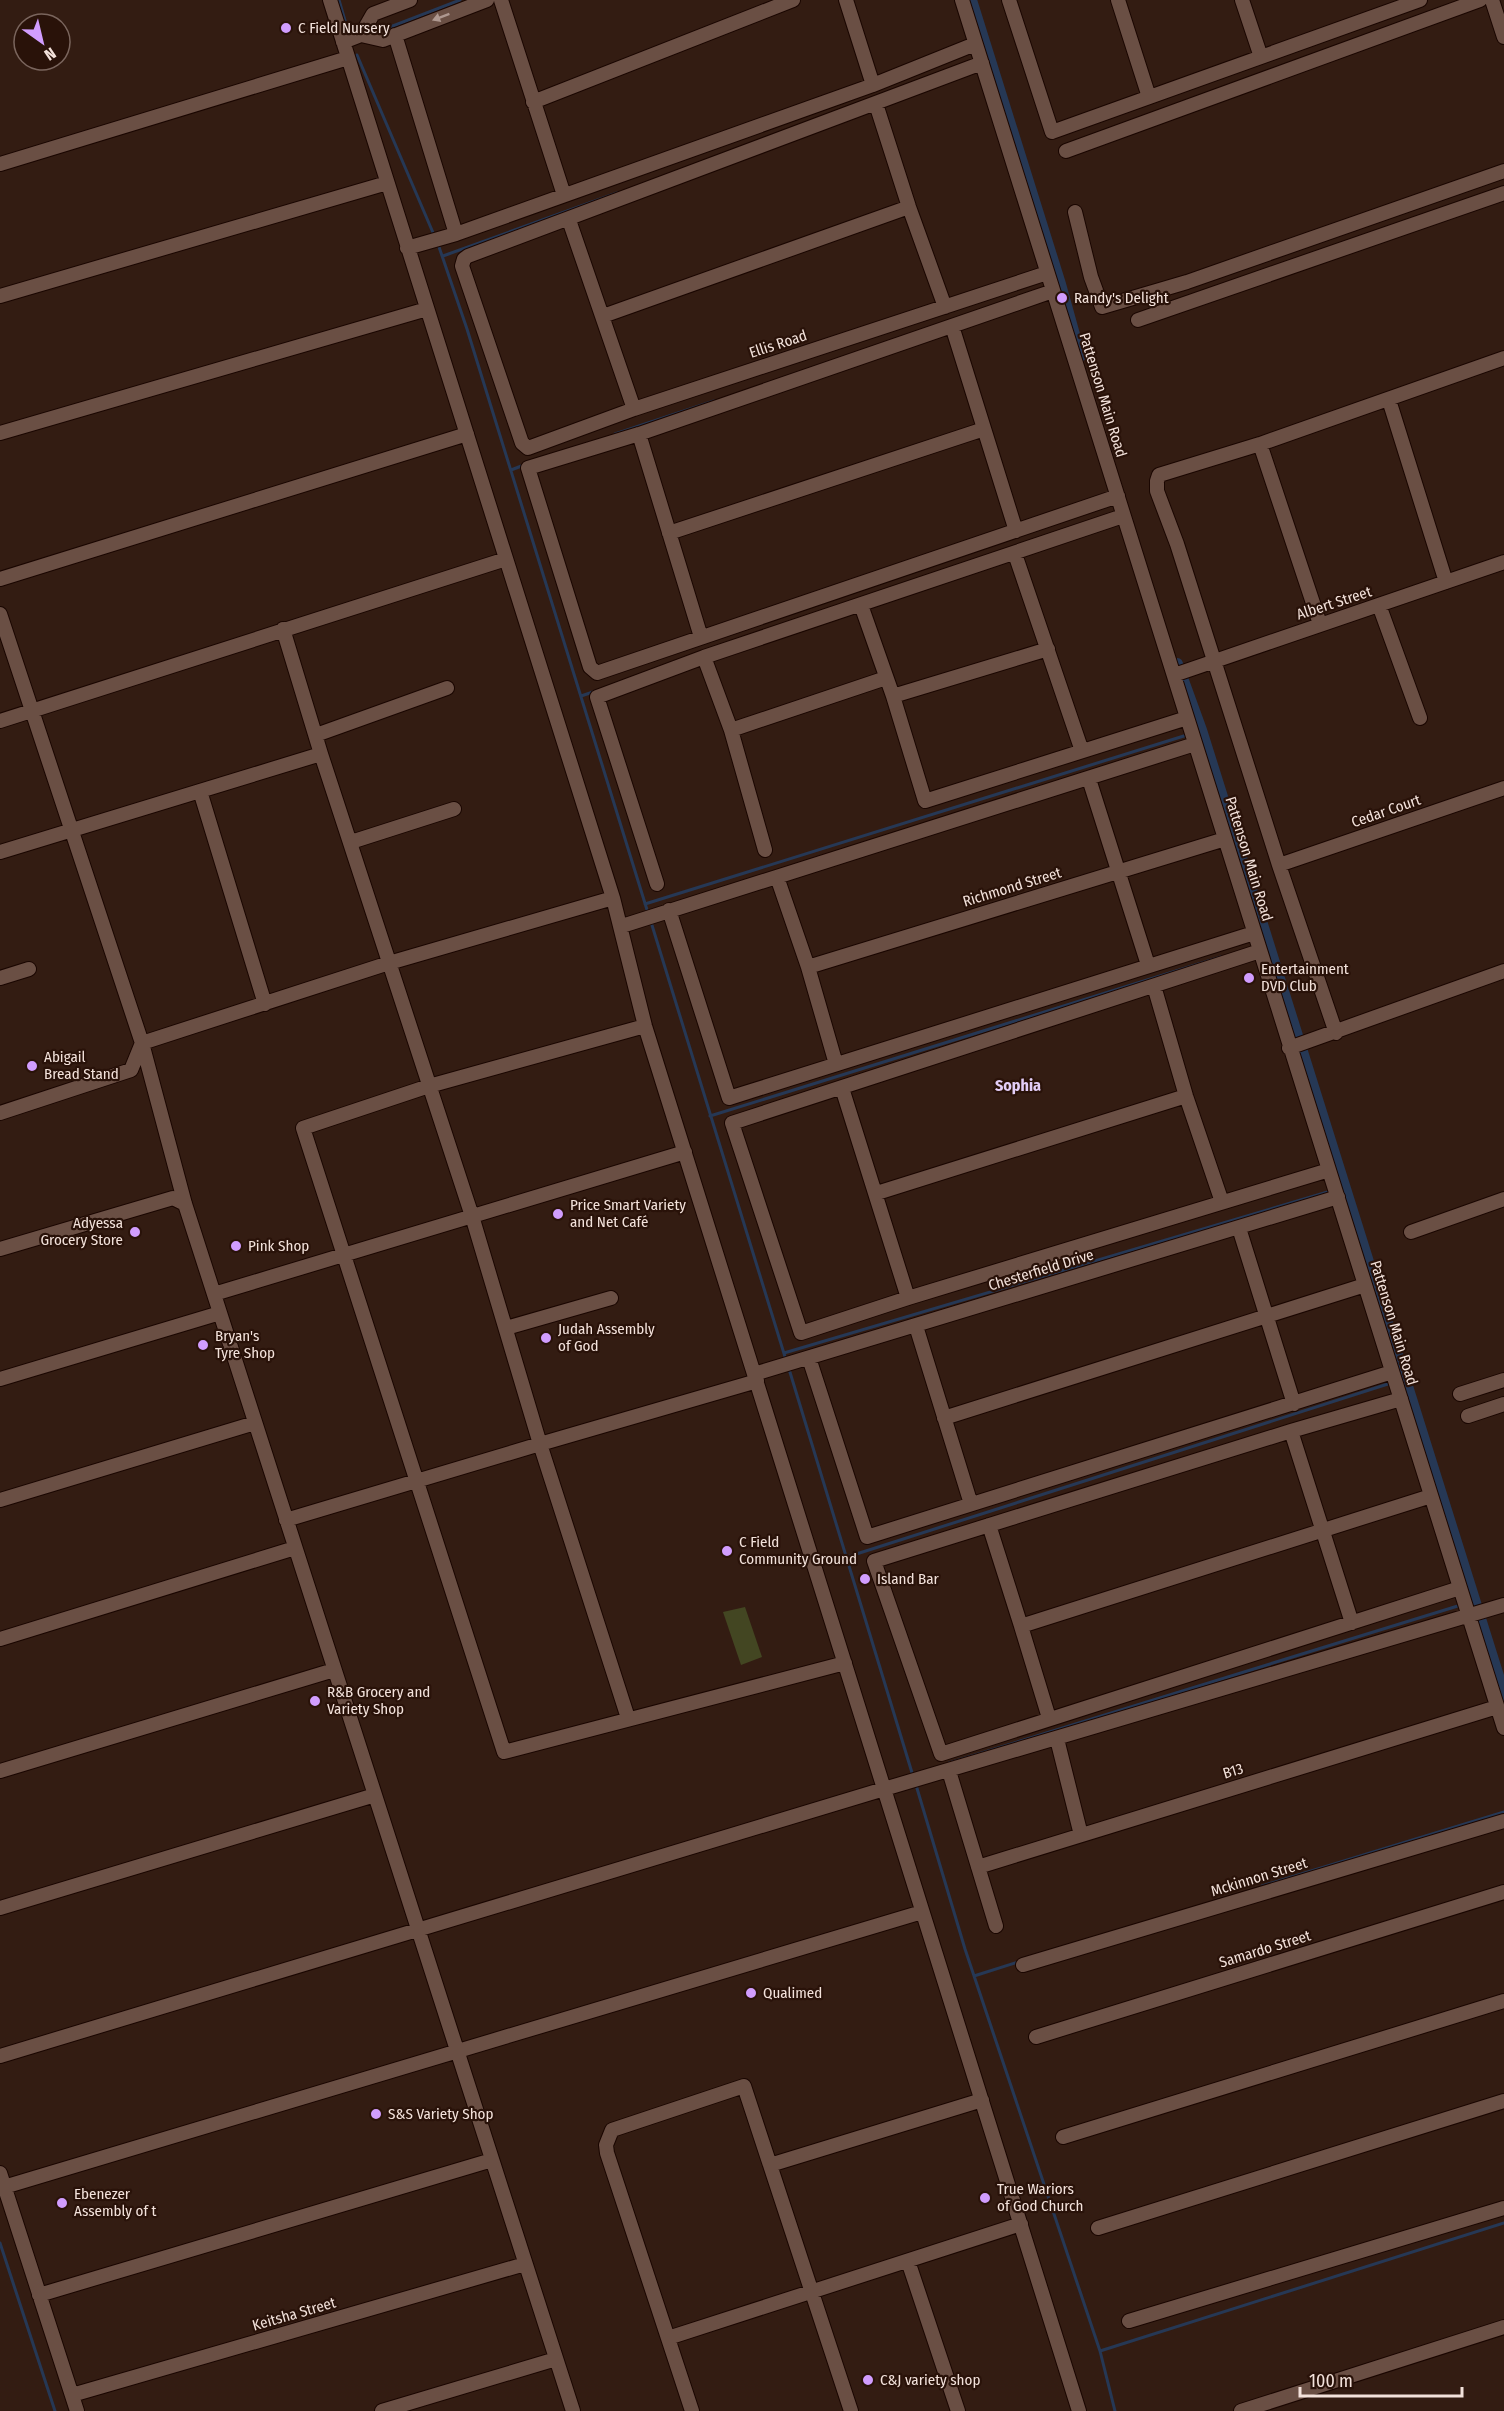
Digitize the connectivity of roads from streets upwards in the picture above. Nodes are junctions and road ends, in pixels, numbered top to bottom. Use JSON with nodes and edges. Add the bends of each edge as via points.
{"nodes":[{"id":1,"x":330,"y":0,"type":"edge"},
{"id":2,"x":410,"y":0,"type":"edge"},
{"id":3,"x":487,"y":0,"type":"edge"},
{"id":4,"x":501,"y":0,"type":"edge"},
{"id":5,"x":793,"y":0,"type":"edge"},
{"id":6,"x":846,"y":0,"type":"edge"},
{"id":7,"x":962,"y":0,"type":"edge"},
{"id":8,"x":1009,"y":0,"type":"edge"},
{"id":9,"x":1118,"y":0,"type":"edge"},
{"id":10,"x":1242,"y":0,"type":"edge"},
{"id":11,"x":1420,"y":0,"type":"edge"},
{"id":12,"x":1480,"y":0,"type":"edge"},
{"id":13,"x":1492,"y":0,"type":"edge"},
{"id":14,"x":382,"y":5,"type":"edge"},
{"id":15,"x":1381,"y":7,"type":"edge"},
{"id":16,"x":361,"y":35,"type":"junction"},
{"id":17,"x":395,"y":35,"type":"junction"},
{"id":18,"x":1504,"y":37,"type":"edge"},
{"id":19,"x":343,"y":42,"type":"junction"},
{"id":20,"x":975,"y":44,"type":"junction"},
{"id":21,"x":1261,"y":57,"type":"junction"},
{"id":22,"x":348,"y":58,"type":"junction"},
{"id":23,"x":981,"y":63,"type":"junction"},
{"id":24,"x":873,"y":84,"type":"junction"},
{"id":25,"x":1149,"y":97,"type":"junction"},
{"id":26,"x":533,"y":102,"type":"junction"},
{"id":27,"x":876,"y":104,"type":"junction"},
{"id":28,"x":1066,"y":151,"type":"dead end"},
{"id":29,"x":0,"y":164,"type":"edge"},
{"id":30,"x":1504,"y":171,"type":"edge"},
{"id":31,"x":387,"y":183,"type":"junction"},
{"id":32,"x":1504,"y":193,"type":"edge"},
{"id":33,"x":564,"y":195,"type":"junction"},
{"id":34,"x":909,"y":207,"type":"junction"},
{"id":35,"x":1075,"y":212,"type":"dead end"},
{"id":36,"x":569,"y":220,"type":"junction"},
{"id":37,"x":451,"y":235,"type":"junction"},
{"id":38,"x":410,"y":247,"type":"junction"},
{"id":39,"x":1226,"y":268,"type":"junction"},
{"id":40,"x":1047,"y":273,"type":"junction"},
{"id":41,"x":1233,"y":287,"type":"junction"},
{"id":42,"x":1053,"y":291,"type":"junction"},
{"id":43,"x":0,"y":296,"type":"edge"},
{"id":44,"x":945,"y":307,"type":"junction"},
{"id":45,"x":427,"y":309,"type":"junction"},
{"id":46,"x":603,"y":316,"type":"junction"},
{"id":47,"x":1138,"y":320,"type":"dead end"},
{"id":48,"x":952,"y":326,"type":"junction"},
{"id":49,"x":1504,"y":358,"type":"edge"},
{"id":50,"x":1389,"y":400,"type":"junction"},
{"id":51,"x":633,"y":409,"type":"junction"},
{"id":52,"x":984,"y":429,"type":"junction"},
{"id":53,"x":0,"y":433,"type":"edge"},
{"id":54,"x":467,"y":434,"type":"junction"},
{"id":55,"x":639,"y":434,"type":"junction"},
{"id":56,"x":1260,"y":444,"type":"junction"},
{"id":57,"x":1121,"y":508,"type":"junction"},
{"id":58,"x":1016,"y":531,"type":"junction"},
{"id":59,"x":669,"y":533,"type":"junction"},
{"id":60,"x":1015,"y":554,"type":"junction"},
{"id":61,"x":506,"y":559,"type":"junction"},
{"id":62,"x":1504,"y":562,"type":"edge"},
{"id":63,"x":0,"y":579,"type":"edge"},
{"id":64,"x":1446,"y":582,"type":"junction"},
{"id":65,"x":861,"y":604,"type":"junction"},
{"id":66,"x":1379,"y":605,"type":"junction"},
{"id":67,"x":0,"y":614,"type":"edge"},
{"id":68,"x":1320,"y":624,"type":"junction"},
{"id":69,"x":283,"y":629,"type":"junction"},
{"id":70,"x":701,"y":637,"type":"junction"},
{"id":71,"x":1048,"y":649,"type":"junction"},
{"id":72,"x":704,"y":657,"type":"junction"},
{"id":73,"x":1214,"y":662,"type":"junction"},
{"id":74,"x":1181,"y":674,"type":"junction"},
{"id":75,"x":886,"y":678,"type":"junction"},
{"id":76,"x":447,"y":688,"type":"dead end"},
{"id":77,"x":893,"y":696,"type":"junction"},
{"id":78,"x":31,"y":710,"type":"junction"},
{"id":79,"x":1187,"y":718,"type":"junction"},
{"id":80,"x":1420,"y":718,"type":"dead end"},
{"id":81,"x":0,"y":721,"type":"edge"},
{"id":82,"x":731,"y":730,"type":"junction"},
{"id":83,"x":316,"y":735,"type":"junction"},
{"id":84,"x":1196,"y":744,"type":"junction"},
{"id":85,"x":1082,"y":751,"type":"junction"},
{"id":86,"x":321,"y":753,"type":"junction"},
{"id":87,"x":1089,"y":779,"type":"junction"},
{"id":88,"x":1504,"y":788,"type":"edge"},
{"id":89,"x":200,"y":791,"type":"junction"},
{"id":90,"x":454,"y":809,"type":"dead end"},
{"id":91,"x":70,"y":830,"type":"junction"},
{"id":92,"x":1225,"y":839,"type":"junction"},
{"id":93,"x":351,"y":842,"type":"junction"},
{"id":94,"x":765,"y":850,"type":"dead end"},
{"id":95,"x":0,"y":852,"type":"edge"},
{"id":96,"x":1279,"y":865,"type":"junction"},
{"id":97,"x":1117,"y":872,"type":"junction"},
{"id":98,"x":777,"y":877,"type":"junction"},
{"id":99,"x":657,"y":884,"type":"dead end"},
{"id":100,"x":613,"y":898,"type":"junction"},
{"id":101,"x":667,"y":910,"type":"junction"},
{"id":102,"x":622,"y":926,"type":"junction"},
{"id":103,"x":1254,"y":933,"type":"junction"},
{"id":104,"x":1260,"y":951,"type":"junction"},
{"id":105,"x":389,"y":963,"type":"junction"},
{"id":106,"x":1148,"y":965,"type":"junction"},
{"id":107,"x":808,"y":967,"type":"junction"},
{"id":108,"x":28,"y":969,"type":"dead end"},
{"id":109,"x":1504,"y":971,"type":"edge"},
{"id":110,"x":0,"y":978,"type":"edge"},
{"id":111,"x":1154,"y":986,"type":"junction"},
{"id":112,"x":265,"y":1004,"type":"junction"},
{"id":113,"x":645,"y":1026,"type":"junction"},
{"id":114,"x":1336,"y":1033,"type":"junction"},
{"id":115,"x":142,"y":1043,"type":"junction"},
{"id":116,"x":1293,"y":1047,"type":"junction"},
{"id":117,"x":836,"y":1064,"type":"junction"},
{"id":118,"x":429,"y":1086,"type":"junction"},
{"id":119,"x":842,"y":1088,"type":"junction"},
{"id":120,"x":1186,"y":1096,"type":"junction"},
{"id":121,"x":0,"y":1113,"type":"edge"},
{"id":122,"x":685,"y":1152,"type":"junction"},
{"id":123,"x":1329,"y":1170,"type":"junction"},
{"id":124,"x":877,"y":1193,"type":"junction"},
{"id":125,"x":1338,"y":1197,"type":"junction"},
{"id":126,"x":1504,"y":1199,"type":"edge"},
{"id":127,"x":1222,"y":1202,"type":"junction"},
{"id":128,"x":185,"y":1204,"type":"junction"},
{"id":129,"x":472,"y":1216,"type":"junction"},
{"id":130,"x":1239,"y":1227,"type":"junction"},
{"id":131,"x":1411,"y":1232,"type":"dead end"},
{"id":132,"x":0,"y":1249,"type":"edge"},
{"id":133,"x":343,"y":1255,"type":"junction"},
{"id":134,"x":1365,"y":1285,"type":"junction"},
{"id":135,"x":214,"y":1294,"type":"junction"},
{"id":136,"x":611,"y":1298,"type":"dead end"},
{"id":137,"x":908,"y":1298,"type":"junction"},
{"id":138,"x":220,"y":1313,"type":"junction"},
{"id":139,"x":1266,"y":1316,"type":"junction"},
{"id":140,"x":916,"y":1326,"type":"junction"},
{"id":141,"x":506,"y":1328,"type":"junction"},
{"id":142,"x":809,"y":1358,"type":"junction"},
{"id":143,"x":1393,"y":1374,"type":"junction"},
{"id":144,"x":755,"y":1378,"type":"junction"},
{"id":145,"x":0,"y":1379,"type":"edge"},
{"id":146,"x":1504,"y":1380,"type":"edge"},
{"id":147,"x":1460,"y":1394,"type":"dead end"},
{"id":148,"x":1400,"y":1397,"type":"junction"},
{"id":149,"x":1294,"y":1404,"type":"junction"},
{"id":150,"x":1504,"y":1404,"type":"edge"},
{"id":151,"x":1468,"y":1416,"type":"dead end"},
{"id":152,"x":944,"y":1418,"type":"junction"},
{"id":153,"x":255,"y":1423,"type":"junction"},
{"id":154,"x":1291,"y":1431,"type":"junction"},
{"id":155,"x":540,"y":1444,"type":"junction"},
{"id":156,"x":416,"y":1481,"type":"junction"},
{"id":157,"x":1431,"y":1496,"type":"junction"},
{"id":158,"x":0,"y":1500,"type":"edge"},
{"id":159,"x":971,"y":1504,"type":"junction"},
{"id":160,"x":286,"y":1520,"type":"junction"},
{"id":161,"x":989,"y":1525,"type":"junction"},
{"id":162,"x":1323,"y":1531,"type":"junction"},
{"id":163,"x":295,"y":1548,"type":"junction"},
{"id":164,"x":1461,"y":1592,"type":"junction"},
{"id":165,"x":1504,"y":1605,"type":"edge"},
{"id":166,"x":1472,"y":1615,"type":"junction"},
{"id":167,"x":1352,"y":1623,"type":"junction"},
{"id":168,"x":1021,"y":1626,"type":"junction"},
{"id":169,"x":0,"y":1639,"type":"edge"},
{"id":170,"x":845,"y":1663,"type":"junction"},
{"id":171,"x":334,"y":1670,"type":"junction"},
{"id":172,"x":1497,"y":1707,"type":"junction"},
{"id":173,"x":628,"y":1718,"type":"junction"},
{"id":174,"x":1048,"y":1718,"type":"junction"},
{"id":175,"x":1504,"y":1728,"type":"edge"},
{"id":176,"x":1057,"y":1739,"type":"junction"},
{"id":177,"x":0,"y":1771,"type":"edge"},
{"id":178,"x":949,"y":1771,"type":"junction"},
{"id":179,"x":884,"y":1789,"type":"junction"},
{"id":180,"x":375,"y":1795,"type":"junction"},
{"id":181,"x":1504,"y":1821,"type":"edge"},
{"id":182,"x":1081,"y":1835,"type":"junction"},
{"id":183,"x":978,"y":1867,"type":"junction"},
{"id":184,"x":1504,"y":1892,"type":"edge"},
{"id":185,"x":0,"y":1908,"type":"edge"},
{"id":186,"x":922,"y":1912,"type":"junction"},
{"id":187,"x":996,"y":1926,"type":"dead end"},
{"id":188,"x":418,"y":1930,"type":"junction"},
{"id":189,"x":1023,"y":1965,"type":"dead end"},
{"id":190,"x":1504,"y":2001,"type":"edge"},
{"id":191,"x":1036,"y":2037,"type":"dead end"},
{"id":192,"x":457,"y":2050,"type":"junction"},
{"id":193,"x":0,"y":2056,"type":"edge"},
{"id":194,"x":982,"y":2100,"type":"junction"},
{"id":195,"x":1504,"y":2101,"type":"edge"},
{"id":196,"x":1063,"y":2137,"type":"dead end"},
{"id":197,"x":492,"y":2160,"type":"junction"},
{"id":198,"x":770,"y":2165,"type":"junction"},
{"id":199,"x":2,"y":2180,"type":"edge"},
{"id":200,"x":1504,"y":2208,"type":"edge"},
{"id":201,"x":1021,"y":2224,"type":"junction"},
{"id":202,"x":1098,"y":2228,"type":"dead end"},
{"id":203,"x":908,"y":2260,"type":"junction"},
{"id":204,"x":525,"y":2264,"type":"junction"},
{"id":205,"x":811,"y":2292,"type":"junction"},
{"id":206,"x":39,"y":2295,"type":"junction"},
{"id":207,"x":1129,"y":2322,"type":"dead end"},
{"id":208,"x":1504,"y":2327,"type":"edge"},
{"id":209,"x":668,"y":2338,"type":"junction"},
{"id":210,"x":556,"y":2359,"type":"junction"},
{"id":211,"x":72,"y":2396,"type":"junction"},
{"id":212,"x":77,"y":2411,"type":"edge"},
{"id":213,"x":382,"y":2411,"type":"edge"},
{"id":214,"x":573,"y":2411,"type":"edge"},
{"id":215,"x":692,"y":2411,"type":"edge"},
{"id":216,"x":851,"y":2411,"type":"edge"},
{"id":217,"x":958,"y":2411,"type":"edge"},
{"id":218,"x":1079,"y":2411,"type":"edge"},
{"id":219,"x":1241,"y":2411,"type":"edge"}],
"edges":[{"from":1,"to":19,"type":"street"},
{"from":2,"to":14,"type":"street"},
{"from":3,"to":17,"type":"street","one_way":true},
{"from":4,"to":26,"type":"street"},
{"from":5,"to":26,"type":"street"},
{"from":6,"to":24,"type":"street"},
{"from":7,"to":20,"type":"street","name":"Pattenson Main Road"},
{"from":8,"to":25,"type":"street","via":[[1052,132]]},
{"from":9,"to":25,"type":"street"},
{"from":10,"to":21,"type":"street"},
{"from":11,"to":15,"type":"street"},
{"from":12,"to":28,"type":"street"},
{"from":13,"to":18,"type":"street"},
{"from":14,"to":16,"type":"street"},
{"from":15,"to":21,"type":"street"},
{"from":16,"to":17,"type":"street","via":[[383,40]]},
{"from":16,"to":19,"type":"street"},
{"from":17,"to":37,"type":"street"},
{"from":19,"to":22,"type":"street"},
{"from":20,"to":23,"type":"street","name":"Pattenson Main Road"},
{"from":20,"to":24,"type":"street"},
{"from":21,"to":25,"type":"street"},
{"from":22,"to":29,"type":"street"},
{"from":22,"to":31,"type":"street"},
{"from":23,"to":27,"type":"street"},
{"from":23,"to":40,"type":"street","name":"Pattenson Main Road"},
{"from":24,"to":33,"type":"street"},
{"from":26,"to":33,"type":"street"},
{"from":27,"to":34,"type":"street"},
{"from":27,"to":36,"type":"street"},
{"from":30,"to":39,"type":"street"},
{"from":31,"to":38,"type":"street"},
{"from":31,"to":43,"type":"street"},
{"from":32,"to":41,"type":"street"},
{"from":33,"to":37,"type":"street"},
{"from":34,"to":44,"type":"street"},
{"from":34,"to":46,"type":"street"},
{"from":35,"to":39,"type":"street","via":[[1090,277],[1102,307]]},
{"from":36,"to":46,"type":"street"},
{"from":36,"to":51,"type":"street","name":"Ellis Road","via":[[468,256],[462,266],[522,444],[528,448]]},
{"from":37,"to":38,"type":"street"},
{"from":38,"to":45,"type":"street"},
{"from":39,"to":41,"type":"street"},
{"from":40,"to":42,"type":"street","name":"Pattenson Main Road"},
{"from":40,"to":44,"type":"street","name":"Ellis Road"},
{"from":41,"to":47,"type":"street"},
{"from":42,"to":48,"type":"street"},
{"from":42,"to":57,"type":"street","name":"Pattenson Main Road"},
{"from":44,"to":51,"type":"street","name":"Ellis Road"},
{"from":45,"to":53,"type":"street"},
{"from":45,"to":54,"type":"street"},
{"from":46,"to":51,"type":"street"},
{"from":48,"to":52,"type":"street"},
{"from":48,"to":55,"type":"street"},
{"from":49,"to":50,"type":"street"},
{"from":50,"to":56,"type":"street"},
{"from":50,"to":64,"type":"street"},
{"from":52,"to":58,"type":"street"},
{"from":52,"to":59,"type":"street"},
{"from":54,"to":61,"type":"street"},
{"from":54,"to":63,"type":"street"},
{"from":55,"to":59,"type":"street"},
{"from":55,"to":70,"type":"street","via":[[528,468],[590,667],[597,673]]},
{"from":56,"to":68,"type":"street"},
{"from":56,"to":73,"type":"street","via":[[1159,475],[1156,481]]},
{"from":57,"to":58,"type":"street"},
{"from":57,"to":60,"type":"street"},
{"from":57,"to":74,"type":"street","name":"Pattenson Main Road"},
{"from":58,"to":70,"type":"street"},
{"from":59,"to":70,"type":"street"},
{"from":60,"to":65,"type":"street"},
{"from":60,"to":71,"type":"street"},
{"from":61,"to":69,"type":"street"},
{"from":61,"to":100,"type":"street"},
{"from":62,"to":64,"type":"street","name":"Albert Street"},
{"from":64,"to":66,"type":"street","name":"Albert Street"},
{"from":65,"to":72,"type":"street"},
{"from":65,"to":75,"type":"street"},
{"from":66,"to":68,"type":"street","name":"Albert Street"},
{"from":66,"to":80,"type":"street"},
{"from":67,"to":78,"type":"street"},
{"from":68,"to":73,"type":"street","name":"Albert Street"},
{"from":69,"to":78,"type":"street"},
{"from":69,"to":83,"type":"street"},
{"from":71,"to":77,"type":"street"},
{"from":71,"to":85,"type":"street"},
{"from":72,"to":82,"type":"street"},
{"from":72,"to":99,"type":"street","via":[[597,697]]},
{"from":73,"to":74,"type":"street","name":"Albert Street"},
{"from":73,"to":96,"type":"street"},
{"from":74,"to":79,"type":"street","name":"Pattenson Main Road"},
{"from":75,"to":77,"type":"street"},
{"from":75,"to":82,"type":"street"},
{"from":76,"to":83,"type":"street"},
{"from":77,"to":85,"type":"street","via":[[925,801]]},
{"from":78,"to":81,"type":"street"},
{"from":78,"to":91,"type":"street"},
{"from":79,"to":84,"type":"street","name":"Pattenson Main Road"},
{"from":79,"to":85,"type":"street"},
{"from":82,"to":94,"type":"street"},
{"from":83,"to":86,"type":"street"},
{"from":84,"to":87,"type":"street"},
{"from":84,"to":92,"type":"street","name":"Pattenson Main Road"},
{"from":86,"to":89,"type":"street"},
{"from":86,"to":93,"type":"street"},
{"from":87,"to":97,"type":"street"},
{"from":87,"to":98,"type":"street"},
{"from":88,"to":96,"type":"street","name":"Cedar Court"},
{"from":89,"to":91,"type":"street"},
{"from":89,"to":112,"type":"street"},
{"from":90,"to":93,"type":"street"},
{"from":91,"to":95,"type":"street"},
{"from":91,"to":115,"type":"street"},
{"from":92,"to":97,"type":"street","name":"Richmond Street"},
{"from":92,"to":103,"type":"street","name":"Pattenson Main Road"},
{"from":93,"to":105,"type":"street"},
{"from":96,"to":114,"type":"street"},
{"from":97,"to":106,"type":"street"},
{"from":97,"to":107,"type":"street","name":"Richmond Street"},
{"from":98,"to":101,"type":"street"},
{"from":98,"to":107,"type":"street"},
{"from":100,"to":102,"type":"street"},
{"from":100,"to":105,"type":"street"},
{"from":101,"to":102,"type":"street"},
{"from":101,"to":117,"type":"street","via":[[729,1098]]},
{"from":102,"to":113,"type":"street"},
{"from":103,"to":104,"type":"street","name":"Pattenson Main Road"},
{"from":103,"to":106,"type":"street"},
{"from":104,"to":111,"type":"street"},
{"from":104,"to":116,"type":"street","name":"Pattenson Main Road"},
{"from":105,"to":112,"type":"street"},
{"from":105,"to":118,"type":"street"},
{"from":106,"to":117,"type":"street"},
{"from":107,"to":117,"type":"street"},
{"from":108,"to":110,"type":"street"},
{"from":109,"to":114,"type":"street"},
{"from":111,"to":119,"type":"street"},
{"from":111,"to":120,"type":"street"},
{"from":112,"to":115,"type":"street"},
{"from":113,"to":118,"type":"street"},
{"from":113,"to":122,"type":"street"},
{"from":114,"to":116,"type":"street"},
{"from":115,"to":121,"type":"street","via":[[131,1070]]},
{"from":115,"to":128,"type":"street"},
{"from":116,"to":123,"type":"street","name":"Pattenson Main Road"},
{"from":118,"to":129,"type":"street"},
{"from":118,"to":133,"type":"street","via":[[303,1128]]},
{"from":119,"to":124,"type":"street"},
{"from":119,"to":137,"type":"street","name":"Chesterfield Drive","via":[[732,1122],[801,1333]]},
{"from":120,"to":124,"type":"street"},
{"from":120,"to":127,"type":"street"},
{"from":122,"to":129,"type":"street"},
{"from":122,"to":144,"type":"street"},
{"from":123,"to":125,"type":"street","name":"Pattenson Main Road"},
{"from":123,"to":127,"type":"street","name":"Chesterfield Drive"},
{"from":124,"to":137,"type":"street"},
{"from":125,"to":130,"type":"street","name":"Chesterfield Drive"},
{"from":125,"to":134,"type":"street","name":"Pattenson Main Road"},
{"from":126,"to":131,"type":"street"},
{"from":127,"to":137,"type":"street","name":"Chesterfield Drive"},
{"from":128,"to":132,"type":"street","via":[[173,1198]]},
{"from":128,"to":135,"type":"street"},
{"from":129,"to":133,"type":"street"},
{"from":129,"to":141,"type":"street"},
{"from":130,"to":139,"type":"street"},
{"from":130,"to":140,"type":"street","name":"Chesterfield Drive"},
{"from":133,"to":135,"type":"street"},
{"from":133,"to":156,"type":"street"},
{"from":134,"to":139,"type":"street"},
{"from":134,"to":143,"type":"street","name":"Pattenson Main Road"},
{"from":135,"to":138,"type":"street"},
{"from":136,"to":141,"type":"street"},
{"from":138,"to":145,"type":"street"},
{"from":138,"to":153,"type":"street"},
{"from":139,"to":149,"type":"street"},
{"from":139,"to":152,"type":"street"},
{"from":140,"to":142,"type":"street","name":"Chesterfield Drive"},
{"from":140,"to":152,"type":"street"},
{"from":141,"to":155,"type":"street"},
{"from":142,"to":144,"type":"street","name":"Chesterfield Drive"},
{"from":142,"to":159,"type":"street","via":[[867,1537]]},
{"from":143,"to":148,"type":"street","name":"Pattenson Main Road"},
{"from":143,"to":149,"type":"street"},
{"from":144,"to":155,"type":"street","name":"Chesterfield Drive"},
{"from":144,"to":170,"type":"street"},
{"from":146,"to":147,"type":"street"},
{"from":148,"to":154,"type":"street"},
{"from":148,"to":157,"type":"street","name":"Pattenson Main Road"},
{"from":149,"to":159,"type":"street"},
{"from":150,"to":151,"type":"street"},
{"from":152,"to":159,"type":"street"},
{"from":153,"to":158,"type":"street"},
{"from":153,"to":160,"type":"street"},
{"from":154,"to":161,"type":"street"},
{"from":154,"to":162,"type":"street"},
{"from":155,"to":156,"type":"street","name":"Chesterfield Drive"},
{"from":155,"to":173,"type":"street"},
{"from":156,"to":160,"type":"street","name":"Chesterfield Drive"},
{"from":156,"to":173,"type":"street","via":[[504,1752]]},
{"from":157,"to":162,"type":"street"},
{"from":157,"to":164,"type":"street","name":"Pattenson Main Road"},
{"from":160,"to":163,"type":"street"},
{"from":161,"to":168,"type":"street"},
{"from":161,"to":174,"type":"street","via":[[874,1561],[940,1754]]},
{"from":162,"to":167,"type":"street"},
{"from":162,"to":168,"type":"street"},
{"from":163,"to":169,"type":"street"},
{"from":163,"to":171,"type":"street"},
{"from":164,"to":166,"type":"street","name":"Pattenson Main Road"},
{"from":164,"to":167,"type":"street"},
{"from":165,"to":166,"type":"street"},
{"from":166,"to":172,"type":"street","name":"Pattenson Main Road"},
{"from":166,"to":176,"type":"street"},
{"from":167,"to":174,"type":"street"},
{"from":168,"to":174,"type":"street"},
{"from":170,"to":173,"type":"street"},
{"from":170,"to":179,"type":"street"},
{"from":171,"to":177,"type":"street"},
{"from":171,"to":180,"type":"street"},
{"from":172,"to":175,"type":"street","name":"Pattenson Main Road"},
{"from":172,"to":182,"type":"street","name":"B13"},
{"from":176,"to":178,"type":"street"},
{"from":176,"to":182,"type":"street"},
{"from":178,"to":179,"type":"street"},
{"from":178,"to":183,"type":"street"},
{"from":179,"to":186,"type":"street"},
{"from":179,"to":188,"type":"street"},
{"from":180,"to":185,"type":"street"},
{"from":180,"to":188,"type":"street"},
{"from":181,"to":189,"type":"street","name":"Mckinnon Street"},
{"from":182,"to":183,"type":"street","name":"B13"},
{"from":183,"to":187,"type":"street"},
{"from":184,"to":191,"type":"street","name":"Samardo Street"},
{"from":186,"to":192,"type":"street"},
{"from":186,"to":194,"type":"street"},
{"from":188,"to":192,"type":"street"},
{"from":188,"to":193,"type":"street"},
{"from":190,"to":196,"type":"street"},
{"from":192,"to":197,"type":"street"},
{"from":192,"to":199,"type":"street"},
{"from":194,"to":198,"type":"street"},
{"from":194,"to":201,"type":"street"},
{"from":195,"to":202,"type":"street"},
{"from":197,"to":204,"type":"street"},
{"from":197,"to":206,"type":"street"},
{"from":198,"to":205,"type":"street"},
{"from":198,"to":209,"type":"street","via":[[744,2086],[612,2130],[607,2153]]},
{"from":199,"to":206,"type":"street"},
{"from":200,"to":207,"type":"street"},
{"from":201,"to":203,"type":"street"},
{"from":201,"to":218,"type":"street"},
{"from":203,"to":205,"type":"street"},
{"from":203,"to":217,"type":"street"},
{"from":204,"to":210,"type":"street"},
{"from":204,"to":211,"type":"street","name":"Keitsha Street"},
{"from":205,"to":209,"type":"street"},
{"from":205,"to":216,"type":"street"},
{"from":206,"to":211,"type":"street"},
{"from":208,"to":219,"type":"street"},
{"from":209,"to":215,"type":"street"},
{"from":210,"to":213,"type":"street"},
{"from":210,"to":214,"type":"street"},
{"from":211,"to":212,"type":"street"}]}
